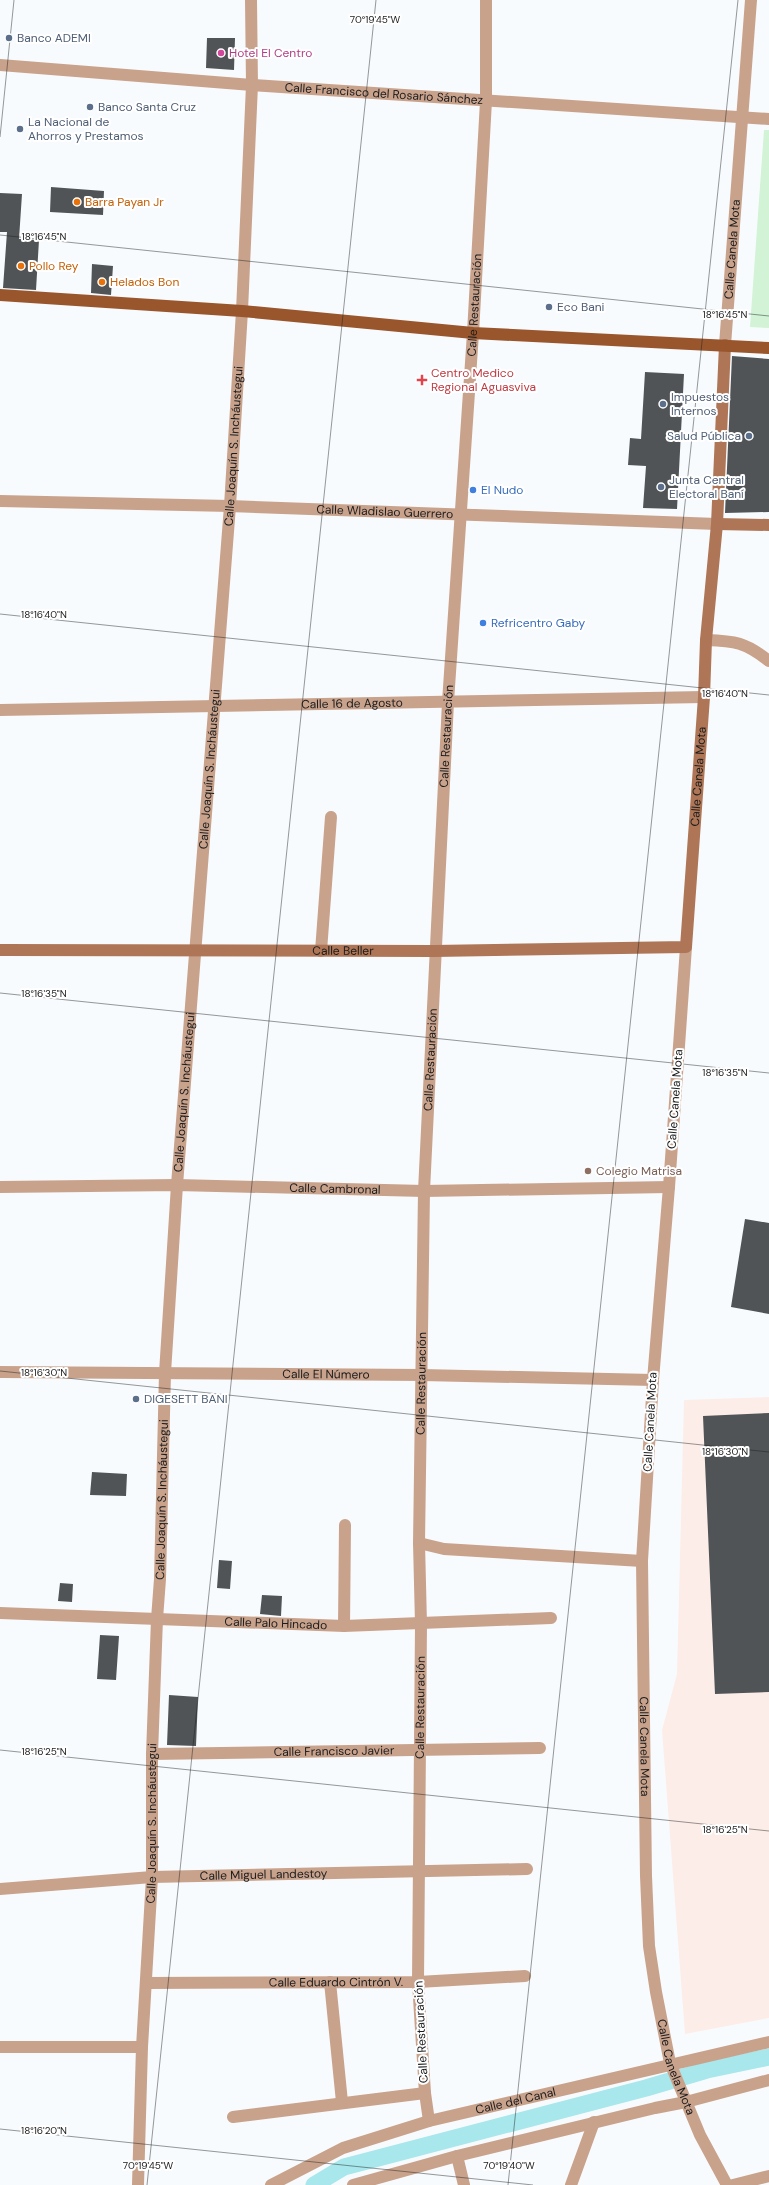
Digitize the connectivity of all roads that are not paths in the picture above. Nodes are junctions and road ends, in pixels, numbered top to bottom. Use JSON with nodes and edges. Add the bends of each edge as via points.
{"nodes":[{"id":1,"x":251,"y":0,"type":"edge"},
{"id":2,"x":486,"y":0,"type":"edge"},
{"id":3,"x":751,"y":0,"type":"edge"},
{"id":4,"x":0,"y":65,"type":"edge"},
{"id":5,"x":252,"y":84,"type":"junction"},
{"id":6,"x":486,"y":101,"type":"junction"},
{"id":7,"x":744,"y":117,"type":"junction"},
{"id":8,"x":769,"y":119,"type":"edge"},
{"id":9,"x":0,"y":295,"type":"edge"},
{"id":10,"x":242,"y":311,"type":"junction"},
{"id":11,"x":474,"y":333,"type":"junction"},
{"id":12,"x":725,"y":344,"type":"junction"},
{"id":13,"x":769,"y":348,"type":"edge"},
{"id":14,"x":0,"y":501,"type":"edge"},
{"id":15,"x":230,"y":506,"type":"junction"},
{"id":16,"x":462,"y":516,"type":"junction"},
{"id":17,"x":716,"y":524,"type":"junction"},
{"id":18,"x":769,"y":526,"type":"edge"},
{"id":19,"x":706,"y":640,"type":"junction"},
{"id":20,"x":769,"y":661,"type":"edge"},
{"id":21,"x":704,"y":697,"type":"junction"},
{"id":22,"x":448,"y":702,"type":"junction"},
{"id":23,"x":216,"y":706,"type":"junction"},
{"id":24,"x":0,"y":710,"type":"edge"},
{"id":25,"x":331,"y":817,"type":"dead end"},
{"id":26,"x":686,"y":947,"type":"junction"},
{"id":27,"x":0,"y":950,"type":"edge"},
{"id":28,"x":322,"y":951,"type":"junction"},
{"id":29,"x":434,"y":951,"type":"junction"},
{"id":30,"x":196,"y":952,"type":"junction"},
{"id":31,"x":177,"y":1185,"type":"junction"},
{"id":32,"x":0,"y":1187,"type":"edge"},
{"id":33,"x":669,"y":1187,"type":"junction"},
{"id":34,"x":424,"y":1191,"type":"junction"},
{"id":35,"x":0,"y":1372,"type":"edge"},
{"id":36,"x":165,"y":1373,"type":"junction"},
{"id":37,"x":422,"y":1375,"type":"junction"},
{"id":38,"x":653,"y":1380,"type":"junction"},
{"id":39,"x":345,"y":1525,"type":"dead end"},
{"id":40,"x":419,"y":1543,"type":"junction"},
{"id":41,"x":642,"y":1561,"type":"junction"},
{"id":42,"x":0,"y":1614,"type":"edge"},
{"id":43,"x":551,"y":1618,"type":"dead end"},
{"id":44,"x":157,"y":1620,"type":"junction"},
{"id":45,"x":421,"y":1624,"type":"junction"},
{"id":46,"x":344,"y":1626,"type":"junction"},
{"id":47,"x":540,"y":1748,"type":"dead end"},
{"id":48,"x":420,"y":1751,"type":"junction"},
{"id":49,"x":152,"y":1754,"type":"junction"},
{"id":50,"x":527,"y":1869,"type":"dead end"},
{"id":51,"x":418,"y":1870,"type":"junction"},
{"id":52,"x":152,"y":1877,"type":"junction"},
{"id":53,"x":0,"y":1889,"type":"edge"},
{"id":54,"x":525,"y":1976,"type":"dead end"},
{"id":55,"x":330,"y":1982,"type":"junction"},
{"id":56,"x":418,"y":1982,"type":"junction"},
{"id":57,"x":146,"y":1983,"type":"junction"},
{"id":58,"x":769,"y":2042,"type":"edge"},
{"id":59,"x":0,"y":2047,"type":"edge"},
{"id":60,"x":142,"y":2047,"type":"junction"},
{"id":61,"x":670,"y":2063,"type":"junction"},
{"id":62,"x":769,"y":2080,"type":"edge"},
{"id":63,"x":425,"y":2093,"type":"junction"},
{"id":64,"x":342,"y":2102,"type":"junction"},
{"id":65,"x":686,"y":2102,"type":"junction"},
{"id":66,"x":233,"y":2117,"type":"dead end"},
{"id":67,"x":429,"y":2121,"type":"junction"},
{"id":68,"x":594,"y":2122,"type":"junction"},
{"id":69,"x":458,"y":2156,"type":"junction"},
{"id":70,"x":769,"y":2176,"type":"edge"},
{"id":71,"x":138,"y":2185,"type":"edge"},
{"id":72,"x":271,"y":2185,"type":"edge"},
{"id":73,"x":353,"y":2185,"type":"edge"},
{"id":74,"x":464,"y":2185,"type":"edge"},
{"id":75,"x":571,"y":2185,"type":"edge"},
{"id":76,"x":727,"y":2185,"type":"edge"},
{"id":77,"x":733,"y":2185,"type":"edge"}],
"edges":[{"from":1,"to":5,"type":"street","name":"Calle Joaquín S. Incháustegui"},
{"from":2,"to":6,"type":"street","name":"Calle Restauración"},
{"from":3,"to":7,"type":"street","name":"Calle Canela Mota"},
{"from":4,"to":5,"type":"street","name":"Calle Francisco del Rosario Sánchez"},
{"from":5,"to":6,"type":"street","name":"Calle Francisco del Rosario Sánchez"},
{"from":5,"to":10,"type":"street","name":"Calle Joaquín S. Incháustegui"},
{"from":6,"to":7,"type":"street","name":"Calle Francisco del Rosario Sánchez"},
{"from":6,"to":11,"type":"street","name":"Calle Restauración"},
{"from":7,"to":8,"type":"street","name":"Calle Francisco del Rosario Sánchez"},
{"from":7,"to":12,"type":"street","name":"Calle Canela Mota"},
{"from":9,"to":10,"type":"main road"},
{"from":10,"to":11,"type":"main road"},
{"from":10,"to":15,"type":"street","name":"Calle Joaquín S. Incháustegui"},
{"from":11,"to":12,"type":"main road"},
{"from":11,"to":16,"type":"street","name":"Calle Restauración"},
{"from":12,"to":13,"type":"main road"},
{"from":12,"to":17,"type":"main road","name":"Calle Canela Mota"},
{"from":14,"to":15,"type":"street","name":"Calle Wladislao Guerrero"},
{"from":15,"to":16,"type":"street","name":"Calle Wladislao Guerrero"},
{"from":15,"to":23,"type":"street","name":"Calle Joaquín S. Incháustegui"},
{"from":16,"to":17,"type":"street","name":"Calle Wladislao Guerrero"},
{"from":16,"to":22,"type":"street","name":"Calle Restauración"},
{"from":17,"to":18,"type":"main road","name":"Calle Wladislao Guerrero"},
{"from":17,"to":19,"type":"main road","name":"Calle Canela Mota"},
{"from":19,"to":20,"type":"street","via":[[736,641],[759,652]]},
{"from":19,"to":21,"type":"main road","name":"Calle Canela Mota"},
{"from":21,"to":22,"type":"street","name":"Calle 16 de Agosto"},
{"from":21,"to":26,"type":"main road","name":"Calle Canela Mota"},
{"from":22,"to":23,"type":"street","name":"Calle 16 de Agosto"},
{"from":22,"to":29,"type":"street","name":"Calle Restauración"},
{"from":23,"to":24,"type":"street","name":"Calle 16 de Agosto"},
{"from":23,"to":30,"type":"street","name":"Calle Joaquín S. Incháustegui"},
{"from":25,"to":28,"type":"street"},
{"from":26,"to":29,"type":"main road","name":"Calle Beller"},
{"from":26,"to":33,"type":"street","name":"Calle Canela Mota"},
{"from":27,"to":30,"type":"main road","name":"Calle Beller"},
{"from":28,"to":29,"type":"main road","name":"Calle Beller"},
{"from":28,"to":30,"type":"main road","name":"Calle Beller"},
{"from":29,"to":34,"type":"street","name":"Calle Restauración"},
{"from":30,"to":31,"type":"street","name":"Calle Joaquín S. Incháustegui"},
{"from":31,"to":32,"type":"street","name":"Calle Cambronal"},
{"from":31,"to":34,"type":"street","name":"Calle Cambronal"},
{"from":31,"to":36,"type":"street","name":"Calle Joaquín S. Incháustegui"},
{"from":33,"to":34,"type":"street","name":"Calle Cambronal"},
{"from":33,"to":38,"type":"street","name":"Calle Canela Mota"},
{"from":34,"to":37,"type":"street","name":"Calle Restauración"},
{"from":35,"to":36,"type":"street","name":"Calle El Número"},
{"from":36,"to":37,"type":"street","name":"Calle El Número"},
{"from":36,"to":44,"type":"street","name":"Calle Joaquín S. Incháustegui"},
{"from":37,"to":38,"type":"street","name":"Calle El Número"},
{"from":37,"to":40,"type":"street","name":"Calle Restauración"},
{"from":38,"to":41,"type":"street","name":"Calle Canela Mota"},
{"from":39,"to":46,"type":"street"},
{"from":40,"to":41,"type":"street","via":[[444,1549]]},
{"from":40,"to":45,"type":"street","name":"Calle Restauración"},
{"from":41,"to":61,"type":"street","name":"Calle Canela Mota","via":[[649,1946]]},
{"from":42,"to":44,"type":"street","name":"Calle Palo Hincado"},
{"from":43,"to":45,"type":"street","name":"Calle Palo Hincado"},
{"from":44,"to":46,"type":"street","name":"Calle Palo Hincado"},
{"from":44,"to":49,"type":"street","name":"Calle Joaquín S. Incháustegui"},
{"from":45,"to":46,"type":"street","name":"Calle Palo Hincado"},
{"from":45,"to":48,"type":"street","name":"Calle Restauración"},
{"from":47,"to":48,"type":"street","name":"Calle Francisco Javier"},
{"from":48,"to":49,"type":"street","name":"Calle Francisco Javier"},
{"from":48,"to":51,"type":"street","name":"Calle Restauración"},
{"from":49,"to":52,"type":"street","name":"Calle Joaquín S. Incháustegui"},
{"from":50,"to":51,"type":"street","name":"Calle Miguel Landestoy"},
{"from":51,"to":52,"type":"street","name":"Calle Miguel Landestoy"},
{"from":51,"to":56,"type":"street","name":"Calle Restauración"},
{"from":52,"to":53,"type":"street","name":"Calle Miguel Landestoy"},
{"from":52,"to":57,"type":"street","name":"Calle Joaquín S. Incháustegui"},
{"from":54,"to":56,"type":"street","name":"Calle Eduardo Cintrón V."},
{"from":55,"to":56,"type":"street","name":"Calle Eduardo Cintrón V."},
{"from":55,"to":57,"type":"street","name":"Calle Eduardo Cintrón V."},
{"from":55,"to":64,"type":"street"},
{"from":56,"to":63,"type":"street","name":"Calle Restauración"},
{"from":57,"to":60,"type":"street","name":"Calle Joaquín S. Incháustegui"},
{"from":58,"to":61,"type":"street","name":"Calle del Canal"},
{"from":59,"to":60,"type":"street"},
{"from":60,"to":71,"type":"street","name":"Calle Joaquín S. Incháustegui"},
{"from":61,"to":65,"type":"street","name":"Calle Canela Mota"},
{"from":61,"to":67,"type":"street","name":"Calle del Canal"},
{"from":62,"to":65,"type":"street"},
{"from":63,"to":64,"type":"street"},
{"from":63,"to":67,"type":"street","name":"Calle Restauración"},
{"from":64,"to":66,"type":"street"},
{"from":65,"to":68,"type":"street"},
{"from":65,"to":76,"type":"street","name":"Calle Canela Mota","via":[[700,2135]]},
{"from":67,"to":72,"type":"street","name":"Calle del Canal","via":[[343,2148]]},
{"from":68,"to":69,"type":"street"},
{"from":68,"to":75,"type":"street"},
{"from":69,"to":73,"type":"street"},
{"from":69,"to":74,"type":"street"},
{"from":70,"to":77,"type":"street"}]}
